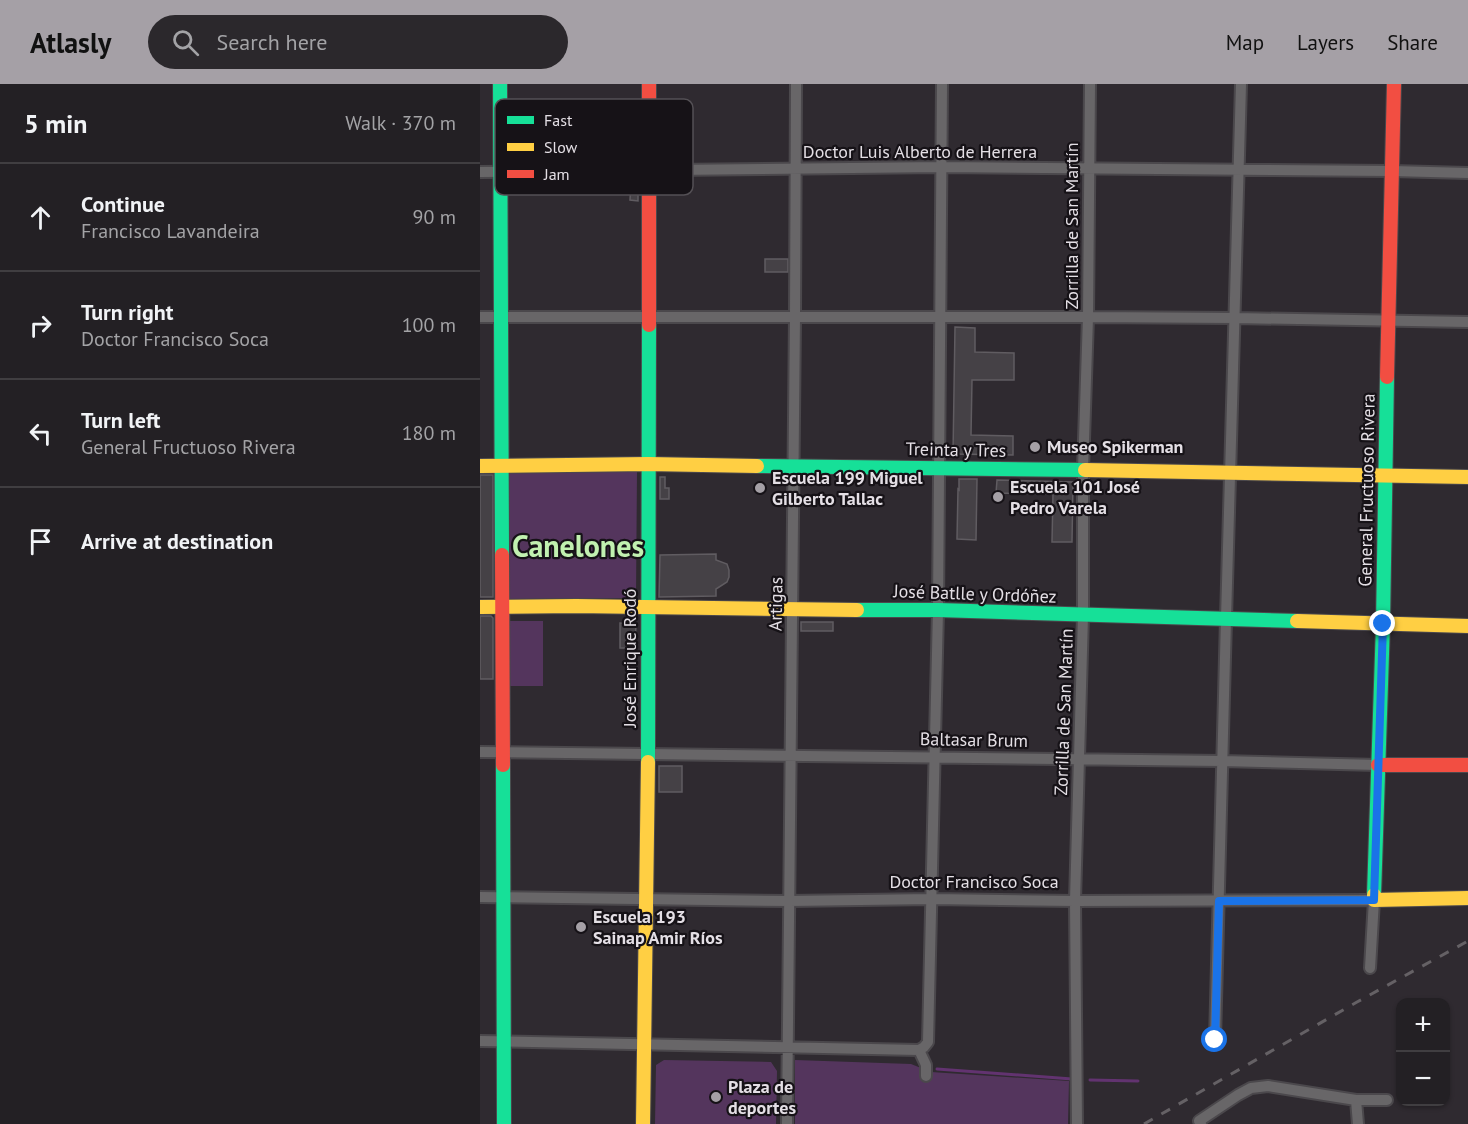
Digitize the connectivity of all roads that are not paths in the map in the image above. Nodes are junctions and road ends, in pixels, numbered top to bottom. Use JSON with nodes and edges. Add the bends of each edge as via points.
{"nodes":[{"id":1,"x":500,"y":84,"type":"edge"},
{"id":2,"x":796,"y":84,"type":"edge"},
{"id":3,"x":942,"y":84,"type":"edge"},
{"id":4,"x":1090,"y":84,"type":"edge"},
{"id":5,"x":1241,"y":84,"type":"edge"},
{"id":6,"x":1394,"y":84,"type":"edge"},
{"id":7,"x":500,"y":99,"type":"edge"},
{"id":8,"x":941,"y":167,"type":"junction"},
{"id":9,"x":1089,"y":168,"type":"junction"},
{"id":10,"x":693,"y":170,"type":"edge"},
{"id":11,"x":795,"y":170,"type":"junction"},
{"id":12,"x":1239,"y":170,"type":"junction"},
{"id":13,"x":1392,"y":171,"type":"junction"},
{"id":14,"x":1468,"y":173,"type":"edge"},
{"id":15,"x":501,"y":195,"type":"edge"},
{"id":16,"x":648,"y":195,"type":"edge"},
{"id":17,"x":795,"y":316,"type":"junction"},
{"id":18,"x":480,"y":317,"type":"edge"},
{"id":19,"x":502,"y":317,"type":"junction"},
{"id":20,"x":649,"y":317,"type":"junction"},
{"id":21,"x":941,"y":317,"type":"junction"},
{"id":22,"x":1088,"y":317,"type":"junction"},
{"id":23,"x":1235,"y":318,"type":"junction"},
{"id":24,"x":1389,"y":321,"type":"junction"},
{"id":25,"x":1468,"y":322,"type":"edge"},
{"id":26,"x":648,"y":464,"type":"junction"},
{"id":27,"x":480,"y":466,"type":"edge"},
{"id":28,"x":502,"y":466,"type":"junction"},
{"id":29,"x":794,"y":466,"type":"junction"},
{"id":30,"x":940,"y":468,"type":"junction"},
{"id":31,"x":1083,"y":470,"type":"junction"},
{"id":32,"x":1231,"y":472,"type":"junction"},
{"id":33,"x":1385,"y":474,"type":"junction"},
{"id":34,"x":1468,"y":477,"type":"edge"},
{"id":35,"x":480,"y":607,"type":"edge"},
{"id":36,"x":502,"y":607,"type":"junction"},
{"id":37,"x":648,"y":608,"type":"junction"},
{"id":38,"x":792,"y":610,"type":"junction"},
{"id":39,"x":938,"y":610,"type":"junction"},
{"id":40,"x":1083,"y":615,"type":"junction"},
{"id":41,"x":1226,"y":619,"type":"junction"},
{"id":42,"x":1383,"y":624,"type":"junction"},
{"id":43,"x":1468,"y":626,"type":"edge"},
{"id":44,"x":480,"y":752,"type":"edge"},
{"id":45,"x":502,"y":752,"type":"junction"},
{"id":46,"x":648,"y":754,"type":"junction"},
{"id":47,"x":791,"y":755,"type":"junction"},
{"id":48,"x":935,"y":758,"type":"junction"},
{"id":49,"x":1079,"y":759,"type":"junction"},
{"id":50,"x":1222,"y":761,"type":"junction"},
{"id":51,"x":1378,"y":765,"type":"junction"},
{"id":52,"x":1468,"y":765,"type":"edge"},
{"id":53,"x":480,"y":897,"type":"edge"},
{"id":54,"x":504,"y":897,"type":"junction"},
{"id":55,"x":1468,"y":898,"type":"edge"},
{"id":56,"x":645,"y":899,"type":"junction"},
{"id":57,"x":932,"y":899,"type":"junction"},
{"id":58,"x":1374,"y":900,"type":"junction"},
{"id":59,"x":789,"y":901,"type":"junction"},
{"id":60,"x":1075,"y":901,"type":"junction"},
{"id":61,"x":1219,"y":901,"type":"junction"},
{"id":62,"x":1370,"y":968,"type":"dead end"},
{"id":63,"x":1215,"y":1040,"type":"dead end"},
{"id":64,"x":480,"y":1041,"type":"edge"},
{"id":65,"x":504,"y":1042,"type":"junction"},
{"id":66,"x":644,"y":1045,"type":"junction"},
{"id":67,"x":788,"y":1046,"type":"junction"},
{"id":68,"x":919,"y":1050,"type":"junction"},
{"id":69,"x":926,"y":1076,"type":"dead end"},
{"id":70,"x":1356,"y":1100,"type":"junction"},
{"id":71,"x":1387,"y":1100,"type":"dead end"},
{"id":72,"x":1200,"y":1123,"type":"edge"},
{"id":73,"x":504,"y":1124,"type":"edge"},
{"id":74,"x":643,"y":1124,"type":"edge"},
{"id":75,"x":787,"y":1124,"type":"edge"},
{"id":76,"x":1077,"y":1124,"type":"edge"},
{"id":77,"x":1358,"y":1124,"type":"edge"}],
"edges":[{"from":1,"to":7,"type":"main road"},
{"from":2,"to":11,"type":"street","name":"Artigas"},
{"from":3,"to":8,"type":"street"},
{"from":4,"to":9,"type":"street","name":"Zorrilla de San Martín"},
{"from":5,"to":12,"type":"street"},
{"from":6,"to":13,"type":"main road","name":"General Fructuoso Rivera"},
{"from":8,"to":9,"type":"street","name":"Doctor Luis Alberto de Herrera"},
{"from":8,"to":11,"type":"street","name":"Doctor Luis Alberto de Herrera"},
{"from":8,"to":21,"type":"street"},
{"from":9,"to":12,"type":"street","name":"Doctor Luis Alberto de Herrera"},
{"from":9,"to":22,"type":"street","name":"Zorrilla de San Martín"},
{"from":10,"to":11,"type":"street","name":"Doctor Luis Alberto de Herrera"},
{"from":11,"to":17,"type":"street","name":"Artigas"},
{"from":12,"to":13,"type":"street","name":"Doctor Luis Alberto de Herrera"},
{"from":12,"to":23,"type":"street"},
{"from":13,"to":14,"type":"street","name":"Doctor Luis Alberto de Herrera"},
{"from":13,"to":24,"type":"main road","name":"General Fructuoso Rivera"},
{"from":15,"to":19,"type":"main road"},
{"from":16,"to":20,"type":"main road","name":"José Enrique Rodó"},
{"from":17,"to":20,"type":"street"},
{"from":17,"to":21,"type":"street"},
{"from":17,"to":29,"type":"street","name":"Artigas"},
{"from":18,"to":19,"type":"street"},
{"from":19,"to":20,"type":"street"},
{"from":19,"to":28,"type":"main road"},
{"from":20,"to":26,"type":"main road","name":"José Enrique Rodó"},
{"from":21,"to":22,"type":"street"},
{"from":21,"to":30,"type":"street"},
{"from":22,"to":23,"type":"street"},
{"from":22,"to":31,"type":"street","name":"Zorrilla de San Martín"},
{"from":23,"to":24,"type":"street"},
{"from":23,"to":32,"type":"street"},
{"from":24,"to":25,"type":"street"},
{"from":24,"to":33,"type":"main road","name":"General Fructuoso Rivera"},
{"from":26,"to":28,"type":"main road","name":"Treinta y Tres"},
{"from":26,"to":29,"type":"main road","name":"Treinta y Tres"},
{"from":26,"to":37,"type":"main road","name":"José Enrique Rodó"},
{"from":27,"to":28,"type":"main road","name":"Treinta y Tres"},
{"from":28,"to":36,"type":"main road"},
{"from":29,"to":30,"type":"main road","name":"Treinta y Tres"},
{"from":29,"to":38,"type":"street","name":"Artigas"},
{"from":30,"to":31,"type":"main road","name":"Treinta y Tres"},
{"from":30,"to":39,"type":"street"},
{"from":31,"to":32,"type":"main road","name":"Treinta y Tres"},
{"from":31,"to":40,"type":"street","name":"Zorrilla de San Martín"},
{"from":32,"to":33,"type":"main road","name":"Treinta y Tres"},
{"from":32,"to":41,"type":"street"},
{"from":33,"to":34,"type":"main road","name":"Treinta y Tres"},
{"from":33,"to":42,"type":"main road","name":"General Fructuoso Rivera"},
{"from":35,"to":36,"type":"main road","name":"José Batlle y Ordóñez"},
{"from":36,"to":37,"type":"main road","name":"José Batlle y Ordóñez"},
{"from":36,"to":45,"type":"main road"},
{"from":37,"to":38,"type":"main road","name":"José Batlle y Ordóñez"},
{"from":37,"to":46,"type":"main road","name":"José Enrique Rodó"},
{"from":38,"to":39,"type":"main road","name":"José Batlle y Ordóñez"},
{"from":38,"to":47,"type":"street","name":"Artigas"},
{"from":39,"to":40,"type":"main road","name":"José Batlle y Ordóñez"},
{"from":39,"to":48,"type":"street"},
{"from":40,"to":41,"type":"main road","name":"José Batlle y Ordóñez"},
{"from":40,"to":49,"type":"street","name":"Zorrilla de San Martín"},
{"from":41,"to":42,"type":"main road","name":"José Batlle y Ordóñez"},
{"from":41,"to":50,"type":"street"},
{"from":42,"to":43,"type":"main road","name":"José Batlle y Ordóñez"},
{"from":42,"to":51,"type":"main road","name":"General Fructuoso Rivera"},
{"from":44,"to":45,"type":"street","name":"Baltasar Brum"},
{"from":45,"to":46,"type":"street","name":"Baltasar Brum"},
{"from":45,"to":54,"type":"main road"},
{"from":46,"to":47,"type":"street","name":"Baltasar Brum"},
{"from":46,"to":56,"type":"main road","name":"José Enrique Rodó"},
{"from":47,"to":48,"type":"street","name":"Baltasar Brum"},
{"from":47,"to":59,"type":"street","name":"Artigas"},
{"from":48,"to":49,"type":"street","name":"Baltasar Brum"},
{"from":48,"to":57,"type":"street"},
{"from":49,"to":50,"type":"street","name":"Baltasar Brum"},
{"from":49,"to":60,"type":"street","name":"Zorrilla de San Martín"},
{"from":50,"to":51,"type":"street","name":"Baltasar Brum"},
{"from":50,"to":61,"type":"street"},
{"from":51,"to":52,"type":"main road","name":"Baltasar Brum"},
{"from":51,"to":58,"type":"main road","name":"General Fructuoso Rivera"},
{"from":53,"to":54,"type":"street","name":"Doctor Francisco Soca"},
{"from":54,"to":56,"type":"street","name":"Doctor Francisco Soca"},
{"from":54,"to":65,"type":"main road"},
{"from":55,"to":58,"type":"main road","name":"Doctor Francisco Soca"},
{"from":56,"to":59,"type":"street","name":"Doctor Francisco Soca"},
{"from":56,"to":66,"type":"main road","name":"José Enrique Rodó"},
{"from":57,"to":59,"type":"street","name":"Doctor Francisco Soca"},
{"from":57,"to":60,"type":"street","name":"Doctor Francisco Soca"},
{"from":57,"to":68,"type":"street","via":[[928,1042]]},
{"from":58,"to":61,"type":"street","name":"Doctor Francisco Soca"},
{"from":58,"to":62,"type":"street","name":"General Fructuoso Rivera"},
{"from":59,"to":67,"type":"street","name":"Artigas"},
{"from":60,"to":61,"type":"street","name":"Doctor Francisco Soca"},
{"from":60,"to":76,"type":"street","name":"Zorrilla de San Martín"},
{"from":61,"to":63,"type":"street"},
{"from":64,"to":65,"type":"street"},
{"from":65,"to":66,"type":"street"},
{"from":65,"to":73,"type":"main road"},
{"from":66,"to":67,"type":"street"},
{"from":66,"to":74,"type":"main road","name":"José Enrique Rodó"},
{"from":67,"to":68,"type":"street"},
{"from":67,"to":75,"type":"street","name":"Artigas"},
{"from":68,"to":69,"type":"street"},
{"from":70,"to":71,"type":"street"},
{"from":70,"to":72,"type":"street","via":[[1268,1086],[1251,1088]]},
{"from":70,"to":77,"type":"street"}]}
